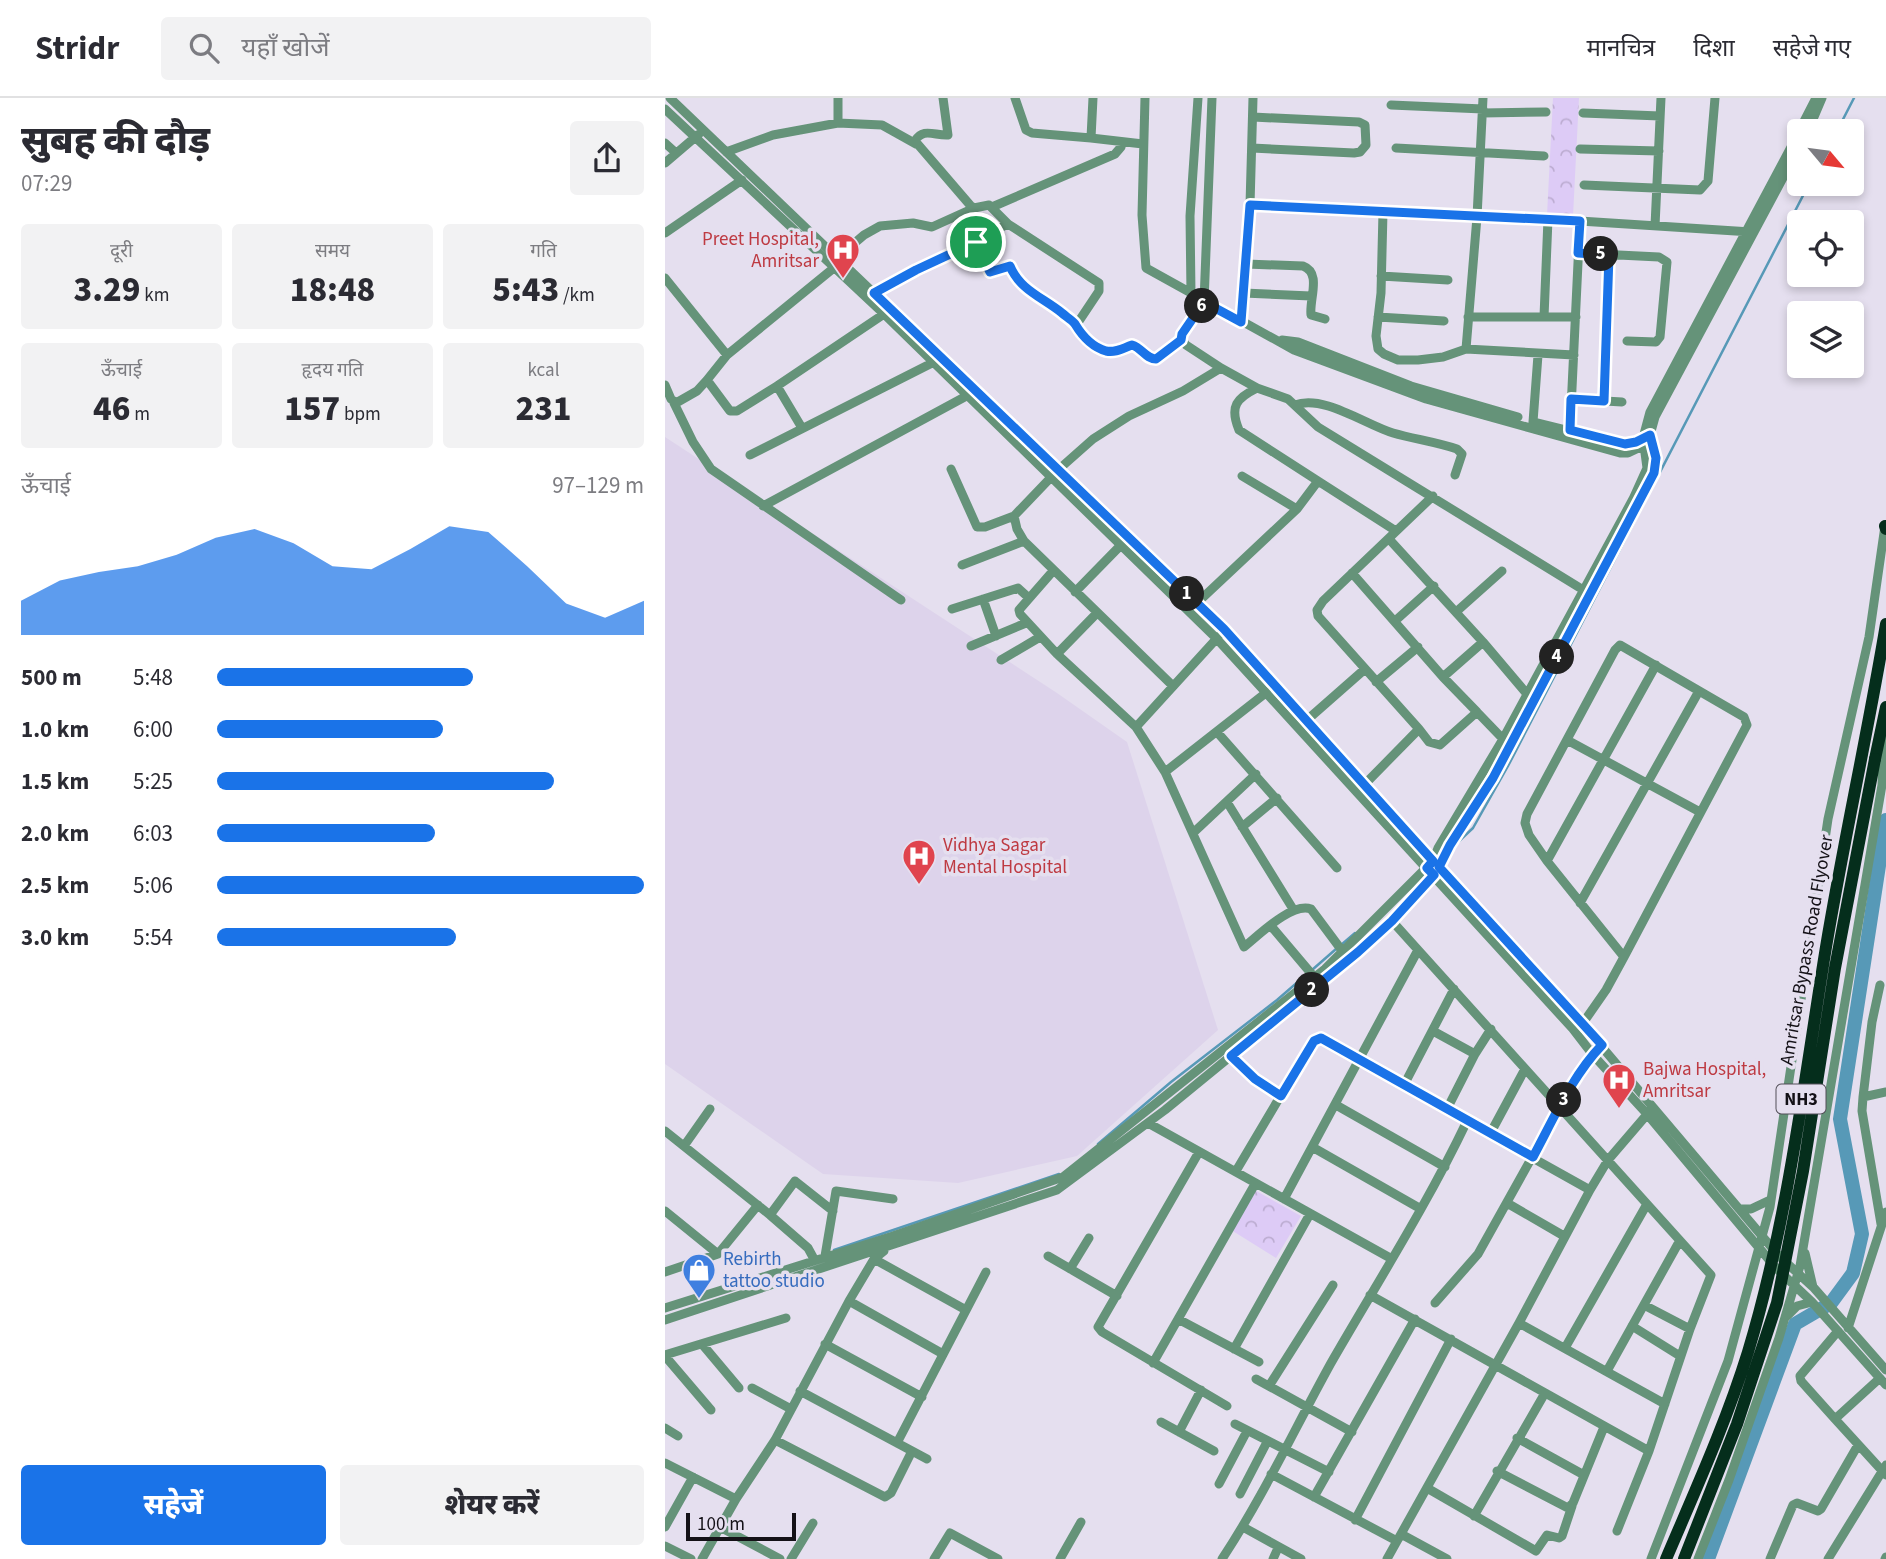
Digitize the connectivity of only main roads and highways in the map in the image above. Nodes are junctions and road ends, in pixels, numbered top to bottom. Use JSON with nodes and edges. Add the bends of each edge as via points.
{"nodes":[{"id":1,"x":1886,"y":624,"type":"edge"},
{"id":2,"x":1886,"y":707,"type":"edge"},
{"id":3,"x":1885,"y":723,"type":"edge"},
{"id":4,"x":1666,"y":1559,"type":"edge"},
{"id":5,"x":1684,"y":1559,"type":"edge"}],
"edges":[{"from":1,"to":4,"type":"highway","name":"Amritsar Bypass Road Flyover","number":"NH3","bridge":true,"via":[[1833,904],[1793,1156],[1760,1310],[1723,1424]]},
{"from":2,"to":3,"type":"highway","number":"NH3"},
{"from":3,"to":5,"type":"highway","name":"Amritsar Bypass Road Flyover","number":"NH3","bridge":true,"via":[[1835,968],[1777,1303],[1737,1424]]}]}
